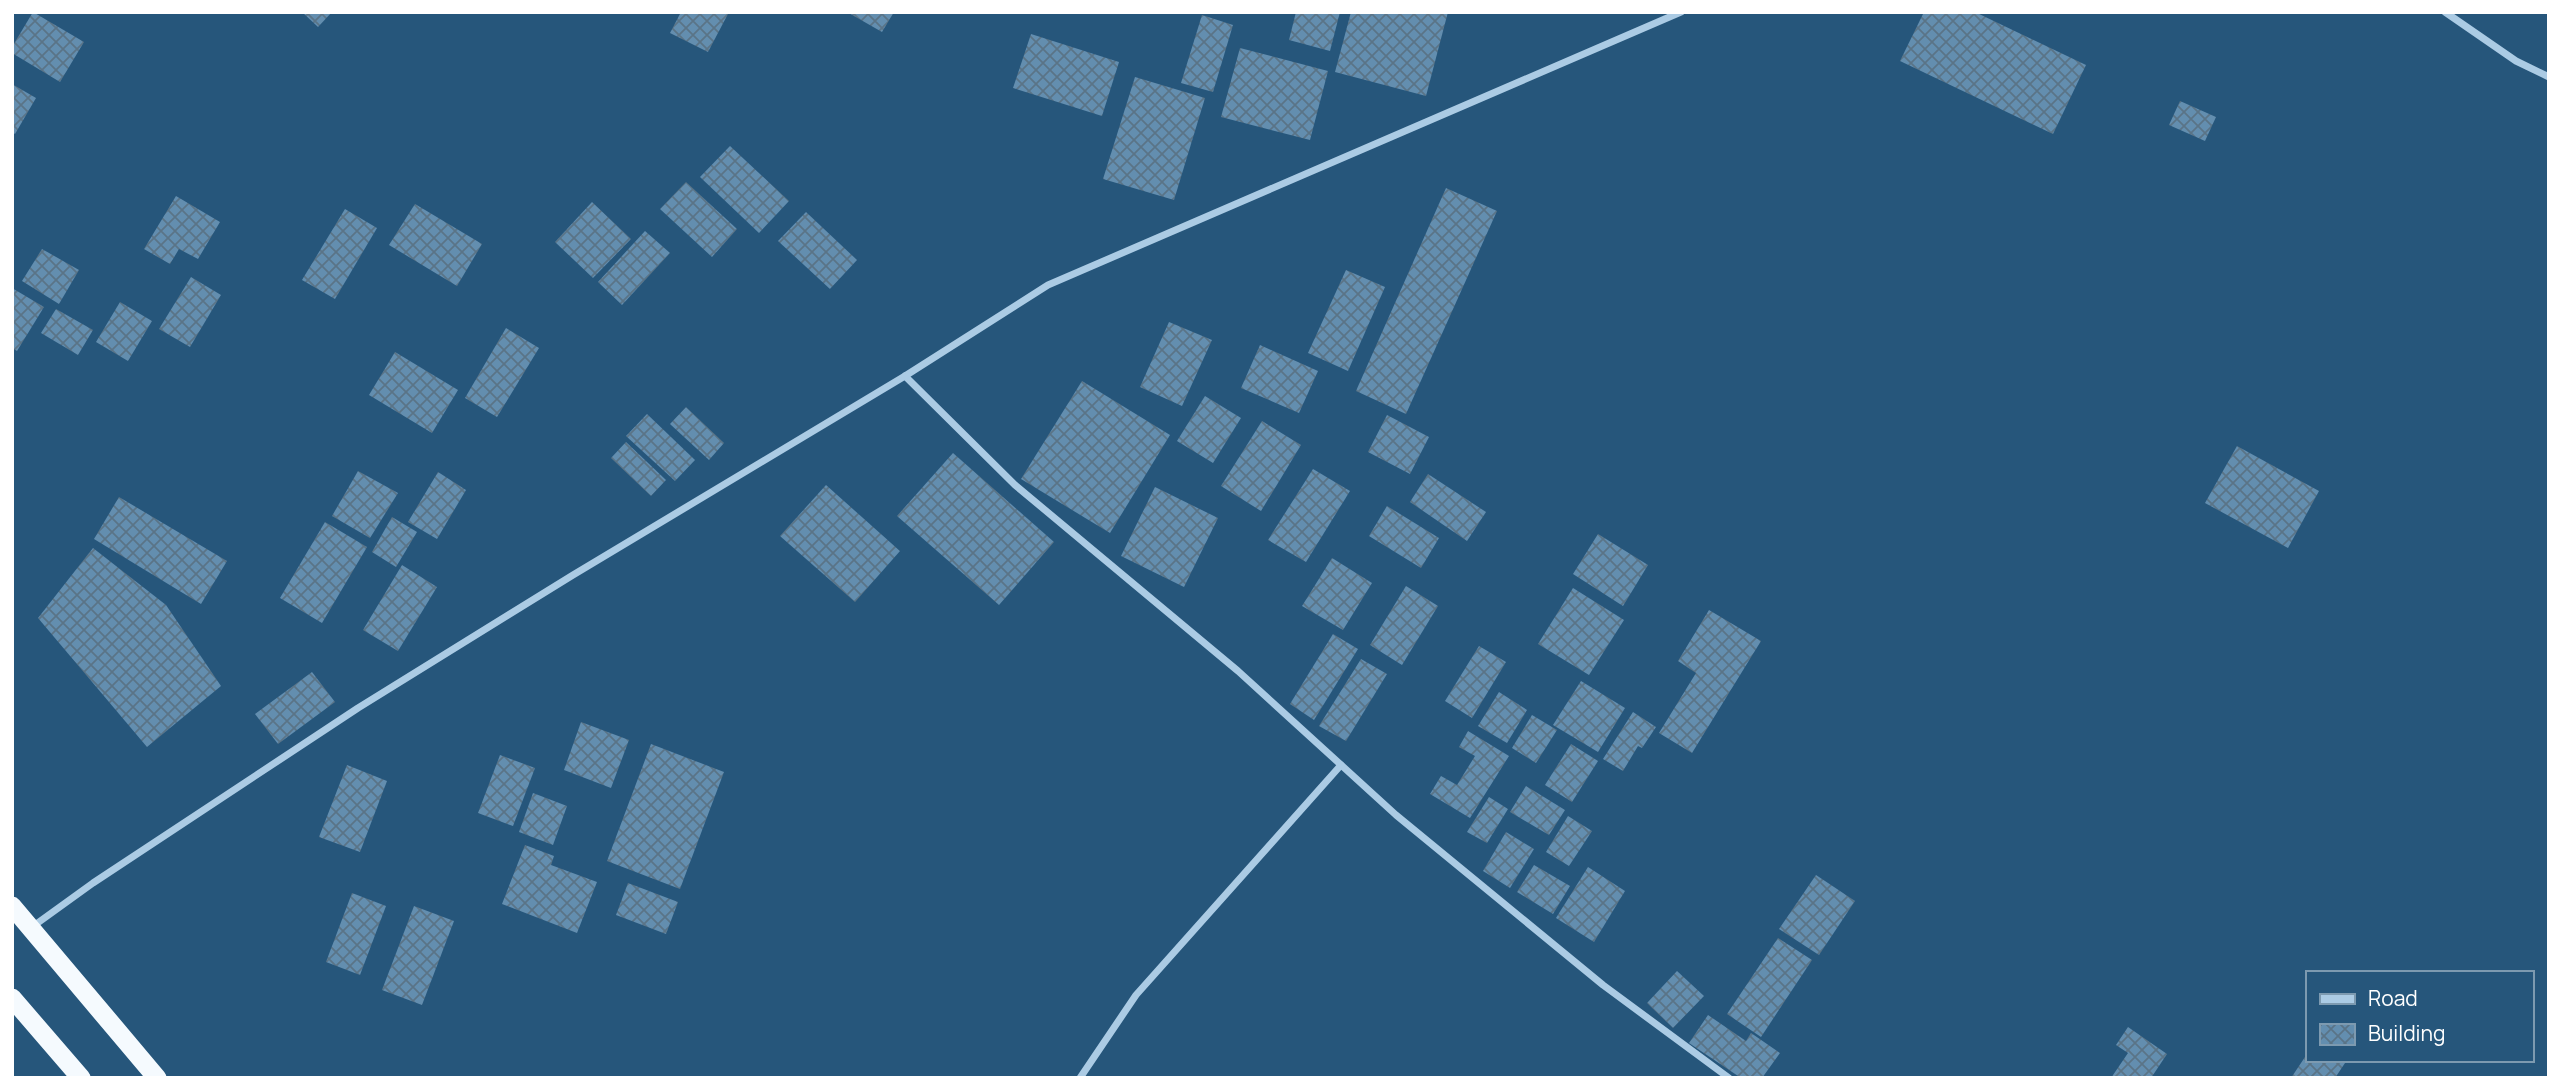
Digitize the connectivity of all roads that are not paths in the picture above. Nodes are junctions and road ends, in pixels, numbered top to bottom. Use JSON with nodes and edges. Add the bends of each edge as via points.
{"nodes":[{"id":1,"x":1681,"y":12,"type":"edge"},
{"id":2,"x":2445,"y":12,"type":"edge"},
{"id":3,"x":2549,"y":77,"type":"edge"},
{"id":4,"x":905,"y":376,"type":"junction"},
{"id":5,"x":1341,"y":765,"type":"junction"},
{"id":6,"x":12,"y":906,"type":"edge"},
{"id":7,"x":31,"y":928,"type":"junction"},
{"id":8,"x":12,"y":998,"type":"edge"},
{"id":9,"x":81,"y":1078,"type":"edge"},
{"id":10,"x":157,"y":1078,"type":"edge"},
{"id":11,"x":1080,"y":1078,"type":"edge"},
{"id":12,"x":1729,"y":1078,"type":"edge"}],
"edges":[{"from":1,"to":4,"type":"street","via":[[1048,285]]},
{"from":2,"to":3,"type":"street","via":[[2516,61]]},
{"from":4,"to":5,"type":"street","via":[[1015,485],[1238,671]]},
{"from":4,"to":7,"type":"street","via":[[358,708]]},
{"from":5,"to":11,"type":"street","via":[[1136,995]]},
{"from":5,"to":12,"type":"street","via":[[1603,985]]},
{"from":6,"to":7,"type":"highway"},
{"from":7,"to":10,"type":"highway"},
{"from":8,"to":9,"type":"highway"}]}
